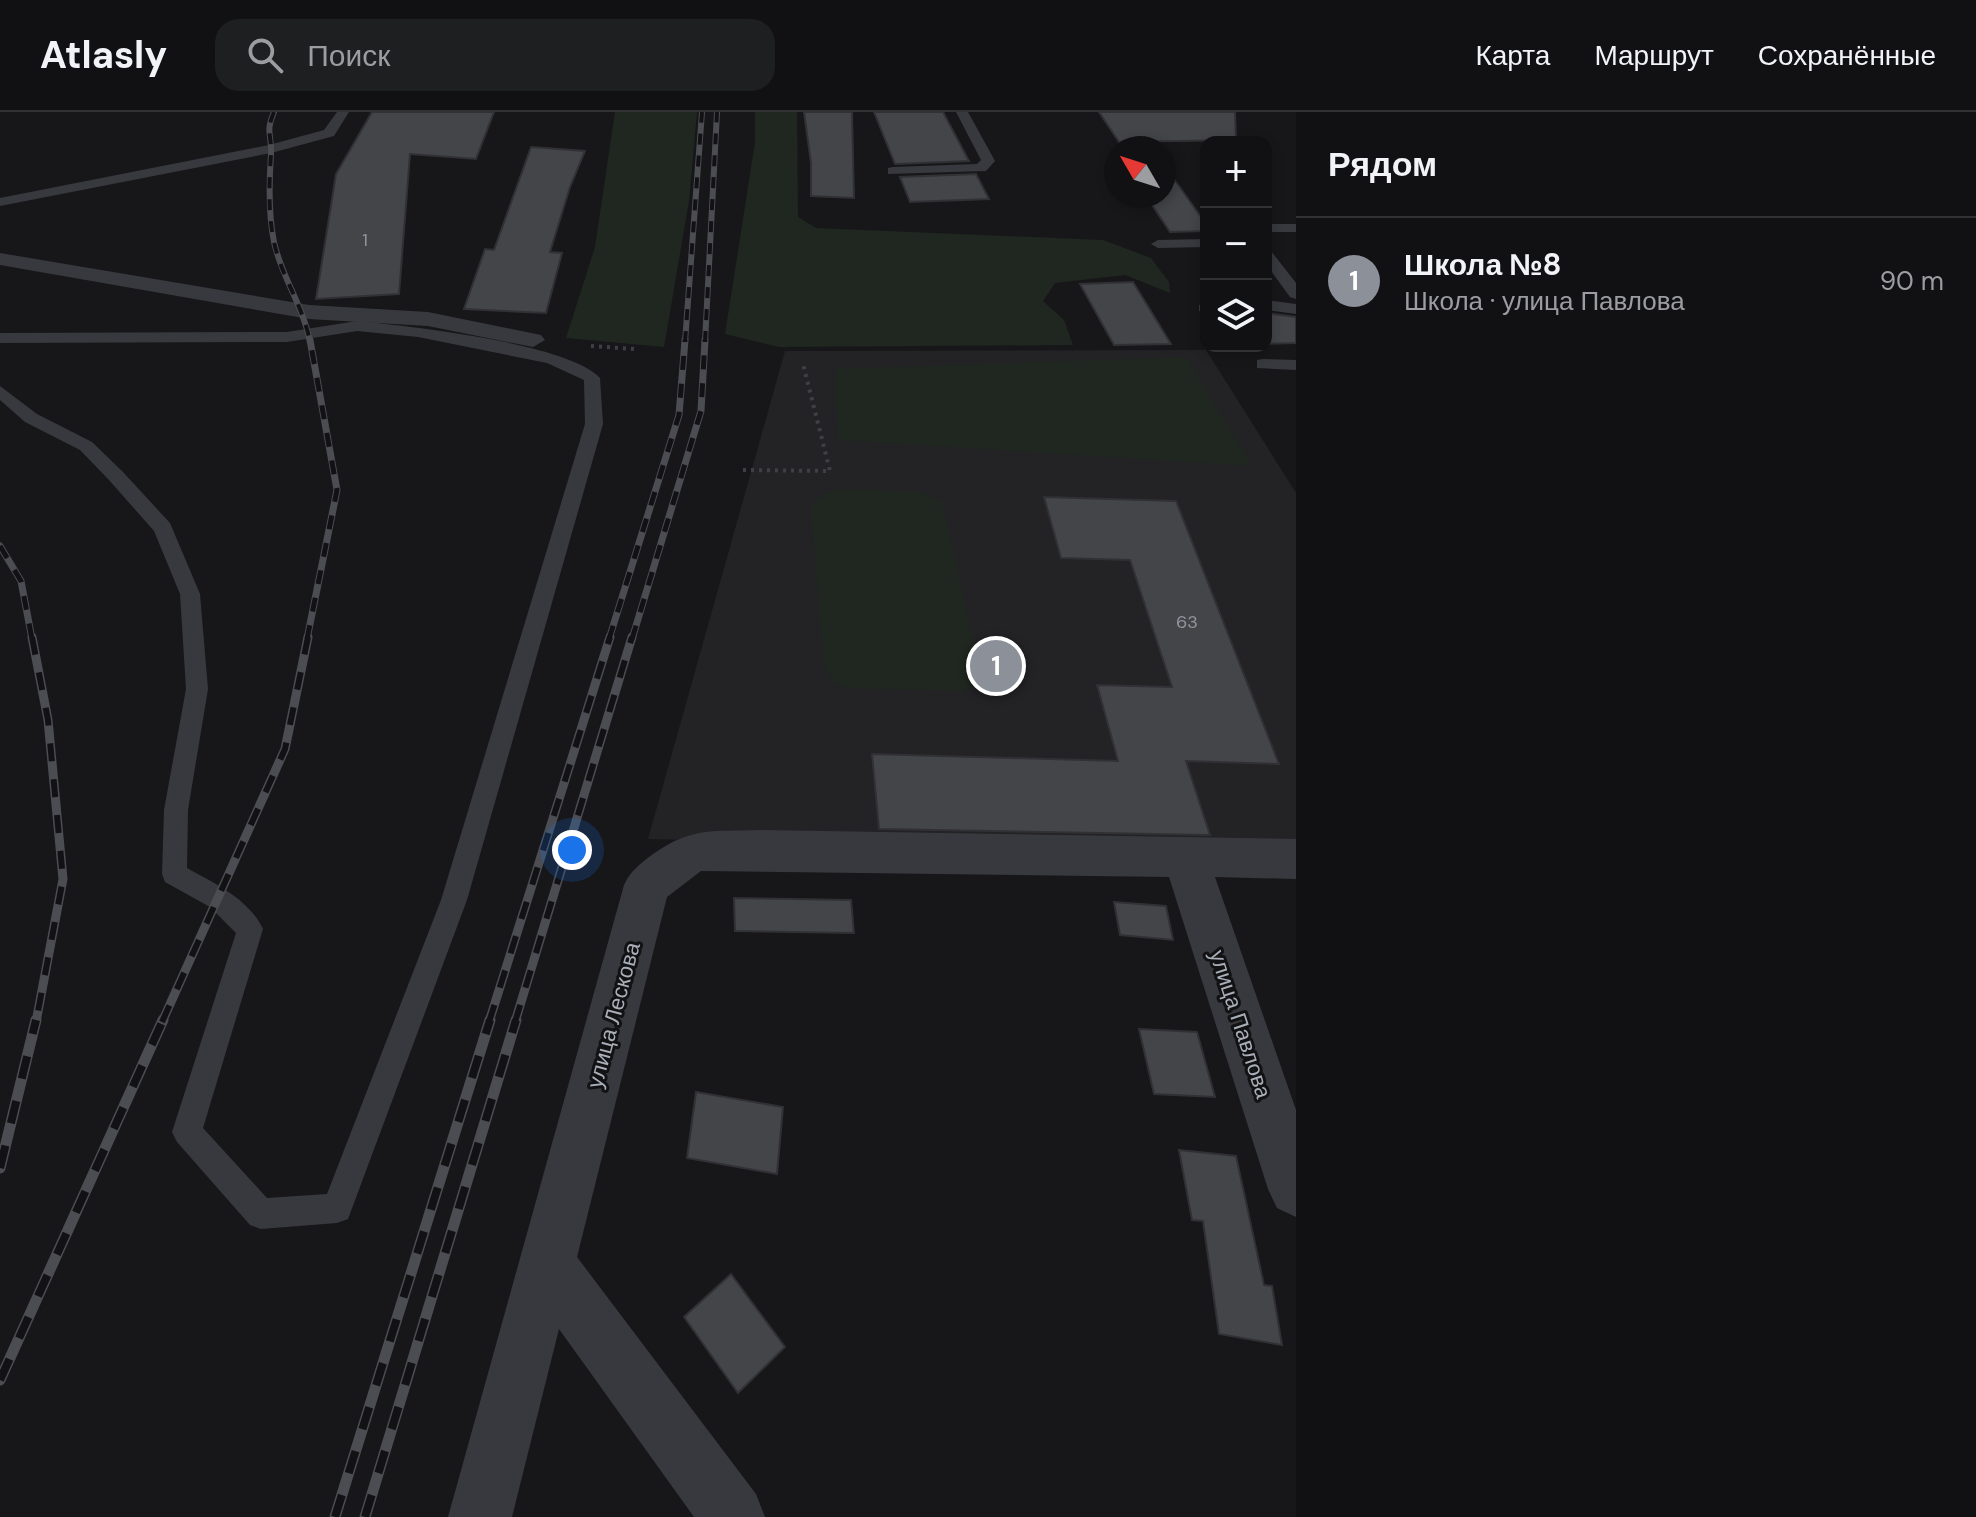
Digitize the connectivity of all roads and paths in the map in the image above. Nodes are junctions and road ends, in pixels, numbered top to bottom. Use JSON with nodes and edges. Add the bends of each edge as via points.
{"nodes":[{"id":1,"x":343,"y":112,"type":"edge"},
{"id":2,"x":962,"y":112,"type":"edge"},
{"id":3,"x":893,"y":171,"type":"dead end"},
{"id":4,"x":0,"y":202,"type":"edge"},
{"id":5,"x":1272,"y":228,"type":"edge"},
{"id":6,"x":1296,"y":228,"type":"edge"},
{"id":7,"x":1200,"y":243,"type":"edge"},
{"id":8,"x":1158,"y":244,"type":"dead end"},
{"id":9,"x":0,"y":259,"type":"edge"},
{"id":10,"x":1272,"y":262,"type":"edge"},
{"id":11,"x":1296,"y":294,"type":"edge"},
{"id":12,"x":1272,"y":306,"type":"edge"},
{"id":13,"x":1296,"y":309,"type":"edge"},
{"id":14,"x":0,"y":338,"type":"edge"},
{"id":15,"x":533,"y":340,"type":"dead end"},
{"id":16,"x":605,"y":347,"type":"dead end"},
{"id":17,"x":634,"y":349,"type":"dead end"},
{"id":18,"x":803,"y":364,"type":"dead end"},
{"id":19,"x":1263,"y":364,"type":"dead end"},
{"id":20,"x":1296,"y":365,"type":"edge"},
{"id":21,"x":0,"y":391,"type":"edge"},
{"id":22,"x":743,"y":470,"type":"dead end"},
{"id":23,"x":1186,"y":859,"type":"junction"},
{"id":24,"x":1296,"y":859,"type":"edge"},
{"id":25,"x":1296,"y":1189,"type":"edge"},
{"id":26,"x":548,"y":1265,"type":"junction"},
{"id":27,"x":480,"y":1517,"type":"edge"},
{"id":28,"x":733,"y":1517,"type":"edge"}],
"edges":[{"from":1,"to":4,"type":"lane","via":[[329,133],[271,149]]},
{"from":2,"to":3,"type":"lane","via":[[988,161],[981,168]]},
{"from":5,"to":6,"type":"lane"},
{"from":7,"to":8,"type":"lane"},
{"from":9,"to":15,"type":"street","via":[[282,305],[305,314],[395,315]]},
{"from":10,"to":11,"type":"lane"},
{"from":12,"to":13,"type":"lane"},
{"from":14,"to":21,"type":"lane","via":[[287,337],[357,326],[418,332],[552,359],[592,378],[594,424],[454,900],[337,1208],[261,1214],[187,1132],[250,929],[219,899],[174,874],[176,810],[197,689],[190,594],[163,528],[116,476],[86,446],[31,418]]},
{"from":16,"to":17,"type":"path"},
{"from":18,"to":22,"type":"path","via":[[830,471]]},
{"from":19,"to":20,"type":"lane"},
{"from":23,"to":24,"type":"street","name":"улица Лескова"},
{"from":23,"to":25,"type":"street","name":"улица Павлова"},
{"from":23,"to":26,"type":"street","name":"улица Лескова","via":[[692,852],[647,885]]},
{"from":26,"to":27,"type":"street","name":"улица Лескова"},
{"from":26,"to":28,"type":"street"}]}
